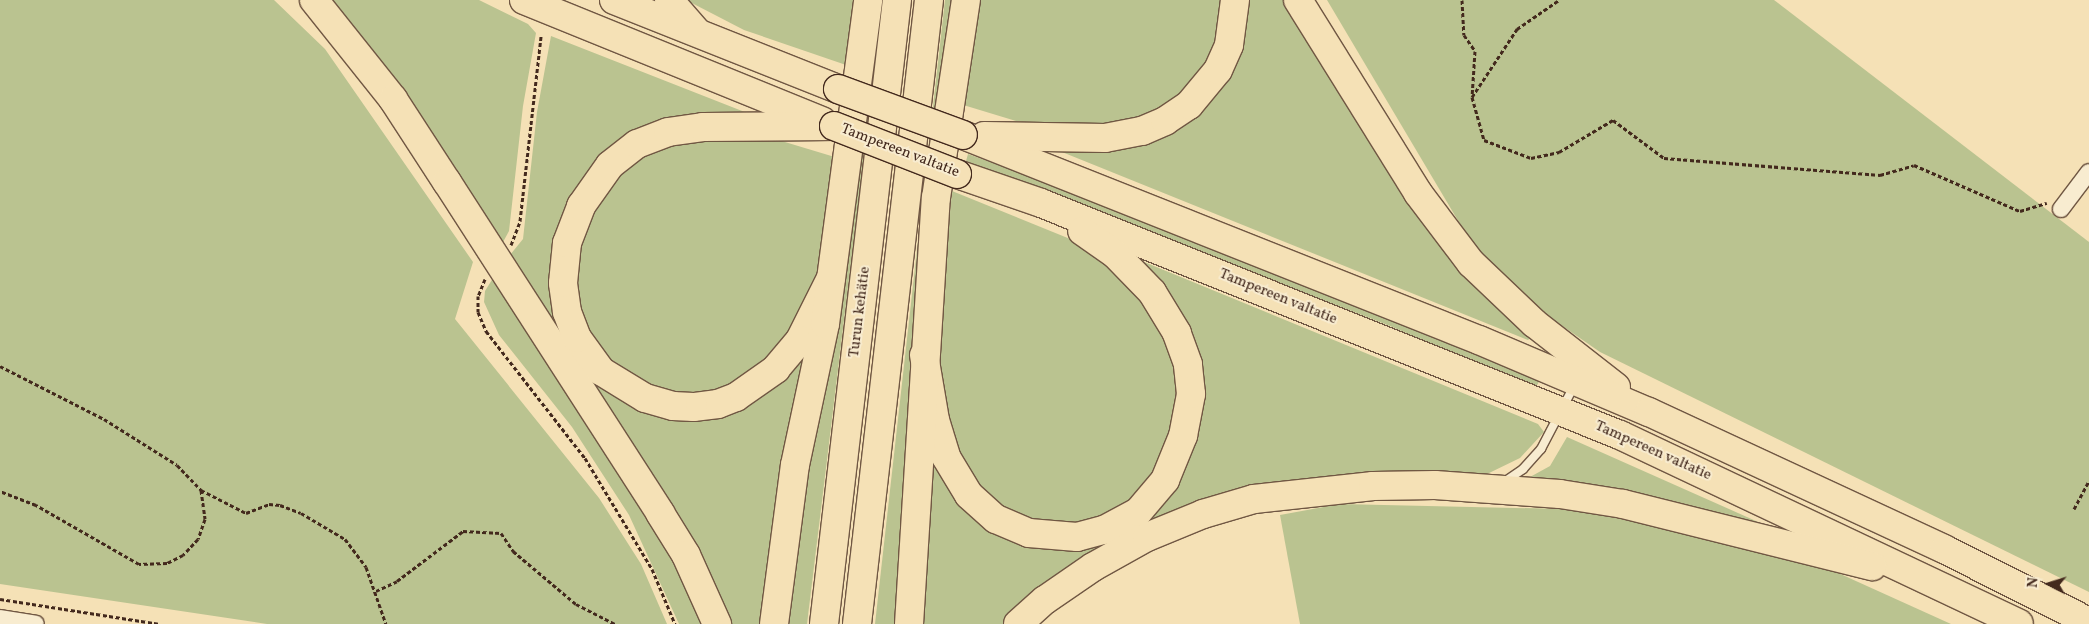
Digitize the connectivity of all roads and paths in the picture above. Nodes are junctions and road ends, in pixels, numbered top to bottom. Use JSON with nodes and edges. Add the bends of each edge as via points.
{"nodes":[{"id":1,"x":314,"y":0,"type":"edge"},
{"id":2,"x":524,"y":0,"type":"edge"},
{"id":3,"x":614,"y":0,"type":"edge"},
{"id":4,"x":669,"y":0,"type":"edge"},
{"id":5,"x":868,"y":0,"type":"edge"},
{"id":6,"x":897,"y":0,"type":"edge"},
{"id":7,"x":929,"y":0,"type":"edge"},
{"id":8,"x":966,"y":0,"type":"edge"},
{"id":9,"x":1235,"y":0,"type":"edge"},
{"id":10,"x":1298,"y":0,"type":"edge"},
{"id":11,"x":1462,"y":0,"type":"edge"},
{"id":12,"x":1559,"y":0,"type":"edge"},
{"id":13,"x":541,"y":36,"type":"dead end"},
{"id":14,"x":701,"y":36,"type":"junction"},
{"id":15,"x":1472,"y":97,"type":"junction"},
{"id":16,"x":834,"y":126,"type":"junction"},
{"id":17,"x":963,"y":136,"type":"junction"},
{"id":18,"x":2089,"y":172,"type":"edge"},
{"id":19,"x":1041,"y":203,"type":"junction"},
{"id":20,"x":2060,"y":209,"type":"joint"},
{"id":21,"x":506,"y":253,"type":"dead end"},
{"id":22,"x":489,"y":272,"type":"dead end"},
{"id":23,"x":831,"y":278,"type":"junction"},
{"id":24,"x":924,"y":354,"type":"junction"},
{"id":25,"x":0,"y":366,"type":"edge"},
{"id":26,"x":1576,"y":381,"type":"junction"},
{"id":27,"x":1562,"y":412,"type":"junction"},
{"id":28,"x":1649,"y":412,"type":"junction"},
{"id":29,"x":2089,"y":481,"type":"edge"},
{"id":30,"x":201,"y":490,"type":"junction"},
{"id":31,"x":1492,"y":490,"type":"junction"},
{"id":32,"x":0,"y":491,"type":"edge"},
{"id":33,"x":2074,"y":509,"type":"dead end"},
{"id":34,"x":1934,"y":581,"type":"junction"},
{"id":35,"x":376,"y":591,"type":"junction"},
{"id":36,"x":0,"y":599,"type":"edge"},
{"id":37,"x":0,"y":618,"type":"edge"},
{"id":38,"x":2089,"y":622,"type":"edge"},
{"id":39,"x":36,"y":624,"type":"edge"},
{"id":40,"x":160,"y":624,"type":"edge"},
{"id":41,"x":386,"y":624,"type":"edge"},
{"id":42,"x":615,"y":624,"type":"edge"},
{"id":43,"x":675,"y":624,"type":"edge"},
{"id":44,"x":717,"y":624,"type":"edge"},
{"id":45,"x":774,"y":624,"type":"edge"},
{"id":46,"x":824,"y":624,"type":"edge"},
{"id":47,"x":857,"y":624,"type":"edge"},
{"id":48,"x":909,"y":624,"type":"edge"},
{"id":49,"x":1018,"y":624,"type":"edge"},
{"id":50,"x":2019,"y":624,"type":"edge"}],
"edges":[{"from":1,"to":44,"type":"highway","via":[[393,99],[447,182],[686,555]]},
{"from":2,"to":16,"type":"highway","name":"Tampereen valtatie"},
{"from":3,"to":14,"type":"highway"},
{"from":4,"to":14,"type":"highway"},
{"from":5,"to":23,"type":"highway"},
{"from":6,"to":46,"type":"highway","name":"Turun kehätie"},
{"from":7,"to":47,"type":"highway"},
{"from":8,"to":24,"type":"highway","via":[[936,198]]},
{"from":9,"to":17,"type":"highway","via":[[1229,45],[1218,70],[1195,100],[1165,121],[1142,131],[1105,138]]},
{"from":10,"to":28,"type":"highway","via":[[1418,192],[1471,263],[1534,323]]},
{"from":11,"to":15,"type":"path","via":[[1464,35],[1475,52]]},
{"from":12,"to":15,"type":"path","via":[[1517,29]]},
{"from":13,"to":21,"type":"path","via":[[520,221]]},
{"from":14,"to":17,"type":"highway","bridge":true},
{"from":15,"to":20,"type":"path","via":[[1484,140],[1531,158],[1559,152],[1613,120],[1664,158],[1880,175],[1914,165],[2020,211],[2049,202]]},
{"from":16,"to":19,"type":"highway","name":"Tampereen valtatie","bridge":true},
{"from":16,"to":23,"type":"highway","via":[[702,127],[668,132],[637,144],[610,165],[581,206],[567,243],[563,283],[567,312],[577,338],[601,371],[646,398],[673,406],[693,407],[718,404],[736,397],[776,369],[800,340]]},
{"from":17,"to":26,"type":"highway"},
{"from":18,"to":20,"type":"street"},
{"from":19,"to":24,"type":"highway","via":[[1115,254],[1135,273],[1159,302],[1177,333],[1188,364],[1191,394],[1184,436],[1158,490],[1130,518],[1086,536],[1059,538],[996,519],[966,490],[946,457],[935,420]]},
{"from":19,"to":27,"type":"highway","name":"Tampereen valtatie"},
{"from":22,"to":43,"type":"path","via":[[478,296],[478,312],[486,331],[590,466],[652,569]]},
{"from":23,"to":45,"type":"highway","via":[[824,333],[795,465]]},
{"from":24,"to":48,"type":"highway"},
{"from":25,"to":30,"type":"path","via":[[112,424],[177,465]]},
{"from":26,"to":27,"type":"lane"},
{"from":26,"to":28,"type":"highway"},
{"from":27,"to":31,"type":"lane","via":[[1542,449],[1522,469]]},
{"from":27,"to":34,"type":"highway","name":"Tampereen valtatie","via":[[1697,470]]},
{"from":28,"to":38,"type":"highway","via":[[1944,549]]},
{"from":29,"to":33,"type":"path"},
{"from":30,"to":32,"type":"path","via":[[205,519],[198,539],[175,560],[148,565],[130,561],[36,505]]},
{"from":30,"to":35,"type":"path","via":[[225,505],[246,512],[275,504],[301,513],[345,539],[366,567]]},
{"from":31,"to":34,"type":"highway","via":[[1560,494],[1640,507]]},
{"from":31,"to":49,"type":"highway","via":[[1435,485],[1373,486],[1254,499],[1203,514],[1147,537],[1045,600]]},
{"from":34,"to":50,"type":"highway","name":"Tampereen valtatie"},
{"from":35,"to":41,"type":"path"},
{"from":35,"to":42,"type":"path","via":[[405,576],[463,531],[501,533],[514,551],[576,604]]},
{"from":36,"to":40,"type":"path"},
{"from":37,"to":39,"type":"street"}]}
